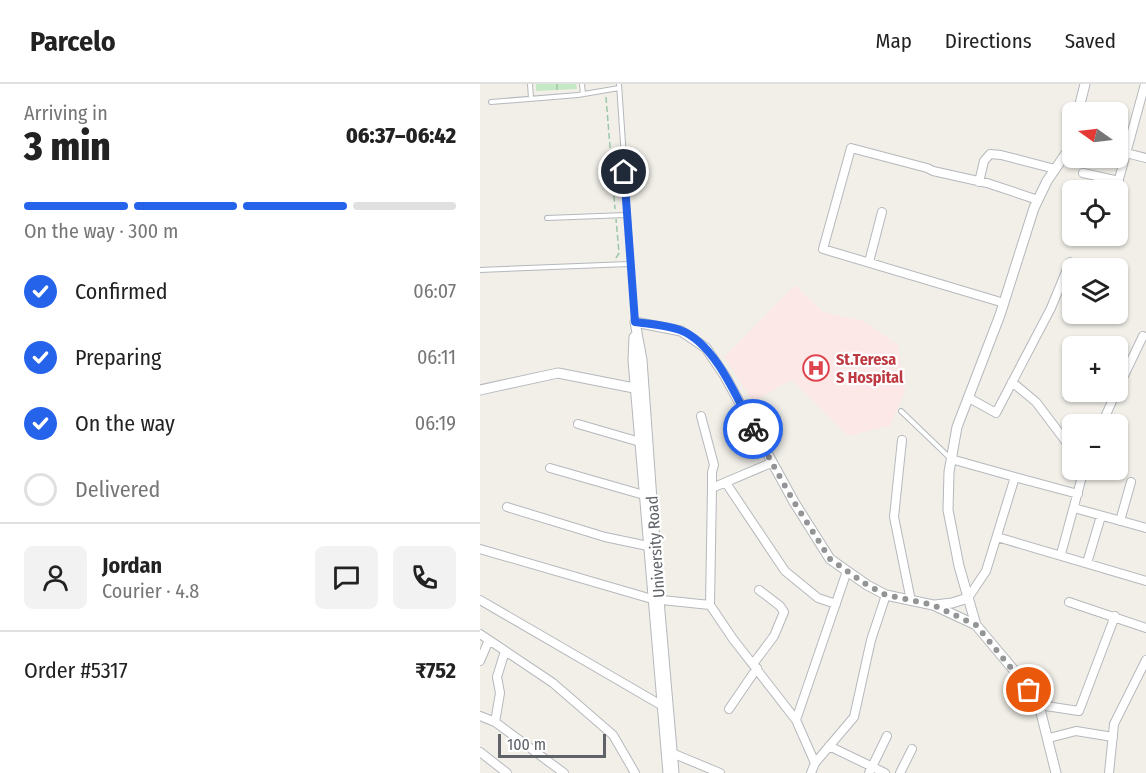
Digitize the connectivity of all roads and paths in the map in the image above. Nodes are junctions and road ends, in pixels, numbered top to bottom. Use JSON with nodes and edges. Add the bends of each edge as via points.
{"nodes":[{"id":1,"x":530,"y":84,"type":"edge"},
{"id":2,"x":556,"y":84,"type":"edge"},
{"id":3,"x":582,"y":84,"type":"edge"},
{"id":4,"x":1084,"y":84,"type":"edge"},
{"id":5,"x":1145,"y":84,"type":"edge"},
{"id":6,"x":619,"y":86,"type":"edge"},
{"id":7,"x":606,"y":90,"type":"junction"},
{"id":8,"x":557,"y":91,"type":"dead end"},
{"id":9,"x":583,"y":94,"type":"junction"},
{"id":10,"x":1144,"y":96,"type":"edge"},
{"id":11,"x":531,"y":98,"type":"junction"},
{"id":12,"x":491,"y":102,"type":"dead end"},
{"id":13,"x":1080,"y":102,"type":"edge"},
{"id":14,"x":1128,"y":150,"type":"edge"},
{"id":15,"x":1128,"y":153,"type":"edge"},
{"id":16,"x":1146,"y":158,"type":"edge"},
{"id":17,"x":1062,"y":159,"type":"edge"},
{"id":18,"x":1055,"y":169,"type":"junction"},
{"id":19,"x":1083,"y":173,"type":"dead end"},
{"id":20,"x":1114,"y":180,"type":"edge"},
{"id":21,"x":980,"y":182,"type":"junction"},
{"id":22,"x":1038,"y":200,"type":"junction"},
{"id":23,"x":882,"y":212,"type":"dead end"},
{"id":24,"x":616,"y":215,"type":"junction"},
{"id":25,"x":626,"y":215,"type":"junction"},
{"id":26,"x":547,"y":218,"type":"dead end"},
{"id":27,"x":610,"y":260,"type":"dead end"},
{"id":28,"x":869,"y":262,"type":"junction"},
{"id":29,"x":629,"y":264,"type":"junction"},
{"id":30,"x":480,"y":270,"type":"edge"},
{"id":31,"x":1062,"y":281,"type":"edge"},
{"id":32,"x":1004,"y":303,"type":"junction"},
{"id":33,"x":635,"y":322,"type":"junction"},
{"id":34,"x":1143,"y":336,"type":"dead end"},
{"id":35,"x":1128,"y":367,"type":"edge"},
{"id":36,"x":567,"y":374,"type":"junction"},
{"id":37,"x":1012,"y":382,"type":"junction"},
{"id":38,"x":640,"y":389,"type":"junction"},
{"id":39,"x":480,"y":390,"type":"edge"},
{"id":40,"x":480,"y":395,"type":"edge"},
{"id":41,"x":969,"y":398,"type":"junction"},
{"id":42,"x":901,"y":411,"type":"dead end"},
{"id":43,"x":701,"y":416,"type":"dead end"},
{"id":44,"x":578,"y":424,"type":"dead end"},
{"id":45,"x":1062,"y":436,"type":"edge"},
{"id":46,"x":902,"y":440,"type":"dead end"},
{"id":47,"x":640,"y":442,"type":"junction"},
{"id":48,"x":951,"y":459,"type":"junction"},
{"id":49,"x":771,"y":463,"type":"junction"},
{"id":50,"x":550,"y":468,"type":"dead end"},
{"id":51,"x":1015,"y":477,"type":"junction"},
{"id":52,"x":1081,"y":480,"type":"edge"},
{"id":53,"x":1131,"y":482,"type":"dead end"},
{"id":54,"x":726,"y":483,"type":"junction"},
{"id":55,"x":712,"y":488,"type":"junction"},
{"id":56,"x":1078,"y":494,"type":"junction"},
{"id":57,"x":644,"y":495,"type":"junction"},
{"id":58,"x":507,"y":507,"type":"dead end"},
{"id":59,"x":1074,"y":508,"type":"junction"},
{"id":60,"x":1101,"y":516,"type":"junction"},
{"id":61,"x":1120,"y":522,"type":"junction"},
{"id":62,"x":1146,"y":528,"type":"edge"},
{"id":63,"x":997,"y":537,"type":"junction"},
{"id":64,"x":648,"y":546,"type":"junction"},
{"id":65,"x":480,"y":549,"type":"edge"},
{"id":66,"x":1061,"y":554,"type":"junction"},
{"id":67,"x":1087,"y":563,"type":"junction"},
{"id":68,"x":847,"y":571,"type":"junction"},
{"id":69,"x":1146,"y":581,"type":"edge"},
{"id":70,"x":759,"y":590,"type":"dead end"},
{"id":71,"x":886,"y":595,"type":"junction"},
{"id":72,"x":968,"y":598,"type":"junction"},
{"id":73,"x":480,"y":600,"type":"edge"},
{"id":74,"x":655,"y":600,"type":"junction"},
{"id":75,"x":911,"y":602,"type":"junction"},
{"id":76,"x":1069,"y":602,"type":"dead end"},
{"id":77,"x":710,"y":604,"type":"junction"},
{"id":78,"x":836,"y":604,"type":"junction"},
{"id":79,"x":933,"y":605,"type":"junction"},
{"id":80,"x":1115,"y":616,"type":"junction"},
{"id":81,"x":976,"y":625,"type":"junction"},
{"id":82,"x":1146,"y":628,"type":"edge"},
{"id":83,"x":480,"y":634,"type":"edge"},
{"id":84,"x":489,"y":640,"type":"junction"},
{"id":85,"x":505,"y":651,"type":"junction"},
{"id":86,"x":1146,"y":660,"type":"edge"},
{"id":87,"x":480,"y":661,"type":"edge"},
{"id":88,"x":755,"y":666,"type":"junction"},
{"id":89,"x":1137,"y":676,"type":"junction"},
{"id":90,"x":1146,"y":682,"type":"edge"},
{"id":91,"x":662,"y":705,"type":"junction"},
{"id":92,"x":1039,"y":705,"type":"junction"},
{"id":93,"x":729,"y":709,"type":"dead end"},
{"id":94,"x":480,"y":716,"type":"edge"},
{"id":95,"x":796,"y":720,"type":"junction"},
{"id":96,"x":495,"y":722,"type":"junction"},
{"id":97,"x":886,"y":736,"type":"dead end"},
{"id":98,"x":1113,"y":737,"type":"junction"},
{"id":99,"x":1048,"y":738,"type":"junction"},
{"id":100,"x":829,"y":746,"type":"junction"},
{"id":101,"x":912,"y":749,"type":"dead end"},
{"id":102,"x":480,"y":752,"type":"edge"},
{"id":103,"x":672,"y":753,"type":"junction"},
{"id":104,"x":815,"y":763,"type":"junction"},
{"id":105,"x":870,"y":770,"type":"edge"},
{"id":106,"x":507,"y":773,"type":"edge"},
{"id":107,"x":564,"y":773,"type":"edge"},
{"id":108,"x":635,"y":773,"type":"edge"},
{"id":109,"x":668,"y":773,"type":"edge"},
{"id":110,"x":674,"y":773,"type":"edge"},
{"id":111,"x":720,"y":773,"type":"edge"},
{"id":112,"x":811,"y":773,"type":"edge"},
{"id":113,"x":885,"y":773,"type":"edge"},
{"id":114,"x":900,"y":773,"type":"edge"},
{"id":115,"x":1056,"y":773,"type":"edge"},
{"id":116,"x":1109,"y":773,"type":"edge"}],
"edges":[{"from":1,"to":11,"type":"lane"},
{"from":2,"to":8,"type":"path"},
{"from":3,"to":9,"type":"lane"},
{"from":4,"to":13,"type":"street"},
{"from":5,"to":10,"type":"street"},
{"from":6,"to":7,"type":"lane"},
{"from":6,"to":25,"type":"lane","name":"University Road"},
{"from":7,"to":9,"type":"lane"},
{"from":7,"to":24,"type":"path"},
{"from":9,"to":11,"type":"lane"},
{"from":10,"to":14,"type":"street"},
{"from":11,"to":12,"type":"lane"},
{"from":15,"to":16,"type":"street"},
{"from":17,"to":18,"type":"street"},
{"from":18,"to":21,"type":"street","via":[[990,154],[984,161]]},
{"from":18,"to":22,"type":"street"},
{"from":19,"to":20,"type":"street"},
{"from":21,"to":22,"type":"street"},
{"from":21,"to":28,"type":"street","via":[[851,148],[823,249]]},
{"from":22,"to":32,"type":"street"},
{"from":23,"to":28,"type":"street"},
{"from":24,"to":25,"type":"lane"},
{"from":24,"to":26,"type":"lane"},
{"from":24,"to":27,"type":"path","via":[[619,253]]},
{"from":25,"to":29,"type":"lane","name":"University Road"},
{"from":28,"to":32,"type":"street"},
{"from":29,"to":30,"type":"lane"},
{"from":29,"to":33,"type":"lane","name":"University Road"},
{"from":31,"to":37,"type":"street"},
{"from":32,"to":41,"type":"street"},
{"from":33,"to":38,"type":"street","name":"University Road","via":[[642,360]]},
{"from":33,"to":49,"type":"street","via":[[681,331],[706,348]]},
{"from":34,"to":35,"type":"street"},
{"from":36,"to":38,"type":"street"},
{"from":36,"to":39,"type":"street"},
{"from":36,"to":40,"type":"street"},
{"from":37,"to":41,"type":"street","via":[[996,413]]},
{"from":37,"to":45,"type":"street","via":[[1036,402]]},
{"from":38,"to":47,"type":"street","name":"University Road"},
{"from":38,"to":74,"type":"street","name":"University Road"},
{"from":41,"to":48,"type":"street","via":[[957,427]]},
{"from":42,"to":48,"type":"lane"},
{"from":43,"to":55,"type":"street","via":[[714,465]]},
{"from":44,"to":47,"type":"street"},
{"from":46,"to":75,"type":"street","via":[[894,517]]},
{"from":47,"to":57,"type":"street","name":"University Road"},
{"from":48,"to":51,"type":"street"},
{"from":48,"to":72,"type":"street","via":[[948,510]]},
{"from":49,"to":54,"type":"street"},
{"from":49,"to":68,"type":"street","via":[[830,559]]},
{"from":50,"to":57,"type":"street"},
{"from":51,"to":56,"type":"street"},
{"from":51,"to":63,"type":"street"},
{"from":52,"to":56,"type":"street"},
{"from":53,"to":61,"type":"street"},
{"from":54,"to":55,"type":"street"},
{"from":54,"to":78,"type":"street","via":[[785,571],[818,598]]},
{"from":55,"to":77,"type":"street"},
{"from":56,"to":59,"type":"street"},
{"from":57,"to":64,"type":"street","name":"University Road"},
{"from":58,"to":64,"type":"street"},
{"from":59,"to":60,"type":"street"},
{"from":59,"to":66,"type":"street"},
{"from":60,"to":61,"type":"street"},
{"from":60,"to":67,"type":"street"},
{"from":61,"to":62,"type":"street"},
{"from":63,"to":66,"type":"street"},
{"from":63,"to":72,"type":"street","via":[[986,571]]},
{"from":64,"to":74,"type":"street","name":"University Road"},
{"from":65,"to":74,"type":"street"},
{"from":66,"to":67,"type":"street"},
{"from":67,"to":69,"type":"street"},
{"from":68,"to":71,"type":"street"},
{"from":68,"to":78,"type":"street"},
{"from":70,"to":88,"type":"street","via":[[784,612]]},
{"from":71,"to":75,"type":"street"},
{"from":71,"to":100,"type":"street","via":[[871,640],[854,717]]},
{"from":72,"to":79,"type":"street"},
{"from":72,"to":81,"type":"street"},
{"from":73,"to":91,"type":"street"},
{"from":74,"to":77,"type":"street"},
{"from":74,"to":91,"type":"street","name":"University Road"},
{"from":74,"to":103,"type":"street","name":"University Road"},
{"from":75,"to":79,"type":"street"},
{"from":76,"to":80,"type":"street"},
{"from":77,"to":88,"type":"street"},
{"from":78,"to":95,"type":"street"},
{"from":79,"to":81,"type":"street"},
{"from":80,"to":82,"type":"street"},
{"from":80,"to":92,"type":"street","via":[[1078,711]]},
{"from":81,"to":92,"type":"street"},
{"from":83,"to":84,"type":"street"},
{"from":84,"to":85,"type":"street"},
{"from":84,"to":87,"type":"street"},
{"from":85,"to":96,"type":"street","via":[[497,676],[500,693]]},
{"from":85,"to":108,"type":"street","via":[[553,683],[613,735]]},
{"from":86,"to":89,"type":"street"},
{"from":88,"to":93,"type":"street"},
{"from":88,"to":95,"type":"street"},
{"from":89,"to":90,"type":"street"},
{"from":89,"to":98,"type":"street","via":[[1114,724]]},
{"from":91,"to":109,"type":"street","name":"University Road"},
{"from":92,"to":99,"type":"street"},
{"from":94,"to":96,"type":"street"},
{"from":95,"to":104,"type":"street"},
{"from":96,"to":107,"type":"street"},
{"from":97,"to":105,"type":"street"},
{"from":98,"to":99,"type":"street","via":[[1076,731]]},
{"from":98,"to":116,"type":"street"},
{"from":99,"to":115,"type":"street"},
{"from":100,"to":104,"type":"street"},
{"from":100,"to":105,"type":"street"},
{"from":101,"to":114,"type":"street"},
{"from":102,"to":106,"type":"street"},
{"from":103,"to":110,"type":"street","name":"University Road"},
{"from":103,"to":111,"type":"street"},
{"from":104,"to":112,"type":"street"},
{"from":105,"to":113,"type":"street"}]}
